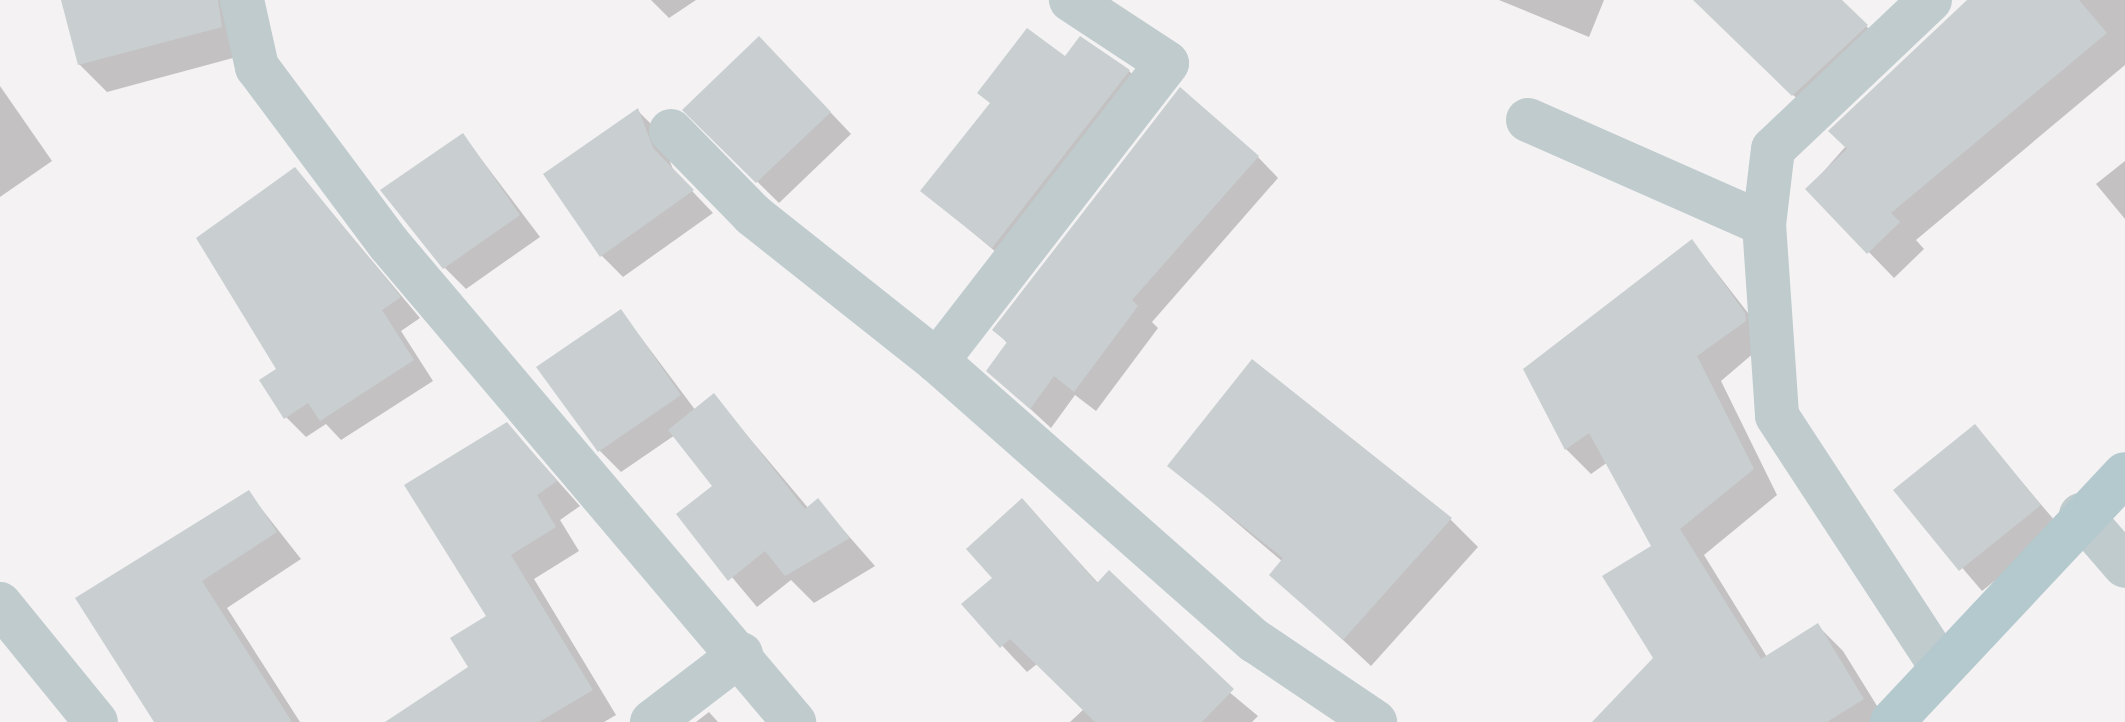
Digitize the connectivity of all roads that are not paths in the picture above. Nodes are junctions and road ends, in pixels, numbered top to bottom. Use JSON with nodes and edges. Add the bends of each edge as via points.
{"nodes":[{"id":1,"x":242,"y":0,"type":"edge"},
{"id":2,"x":1071,"y":0,"type":"edge"},
{"id":3,"x":1930,"y":0,"type":"edge"},
{"id":4,"x":1528,"y":120,"type":"dead end"},
{"id":5,"x":671,"y":131,"type":"dead end"},
{"id":6,"x":1764,"y":224,"type":"junction"},
{"id":7,"x":937,"y":361,"type":"junction"},
{"id":8,"x":2125,"y":474,"type":"edge"},
{"id":9,"x":2081,"y":515,"type":"junction"},
{"id":10,"x":2125,"y":566,"type":"edge"},
{"id":11,"x":0,"y":604,"type":"edge"},
{"id":12,"x":741,"y":654,"type":"junction"},
{"id":13,"x":1941,"y":667,"type":"junction"},
{"id":14,"x":96,"y":722,"type":"edge"},
{"id":15,"x":652,"y":722,"type":"edge"},
{"id":16,"x":794,"y":722,"type":"edge"},
{"id":17,"x":1375,"y":722,"type":"edge"},
{"id":18,"x":1892,"y":722,"type":"edge"}],
"edges":[{"from":1,"to":12,"type":"street","via":[[257,67],[389,244]]},
{"from":2,"to":7,"type":"street","via":[[1167,63]]},
{"from":3,"to":6,"type":"street","via":[[1773,149]]},
{"from":4,"to":6,"type":"street"},
{"from":5,"to":7,"type":"street","via":[[753,215]]},
{"from":6,"to":13,"type":"street","via":[[1777,416]]},
{"from":7,"to":17,"type":"street","via":[[1255,641]]},
{"from":8,"to":9,"type":"main road"},
{"from":9,"to":10,"type":"street"},
{"from":9,"to":13,"type":"main road"},
{"from":11,"to":14,"type":"street"},
{"from":12,"to":15,"type":"street"},
{"from":12,"to":16,"type":"street"},
{"from":13,"to":18,"type":"main road"}]}
